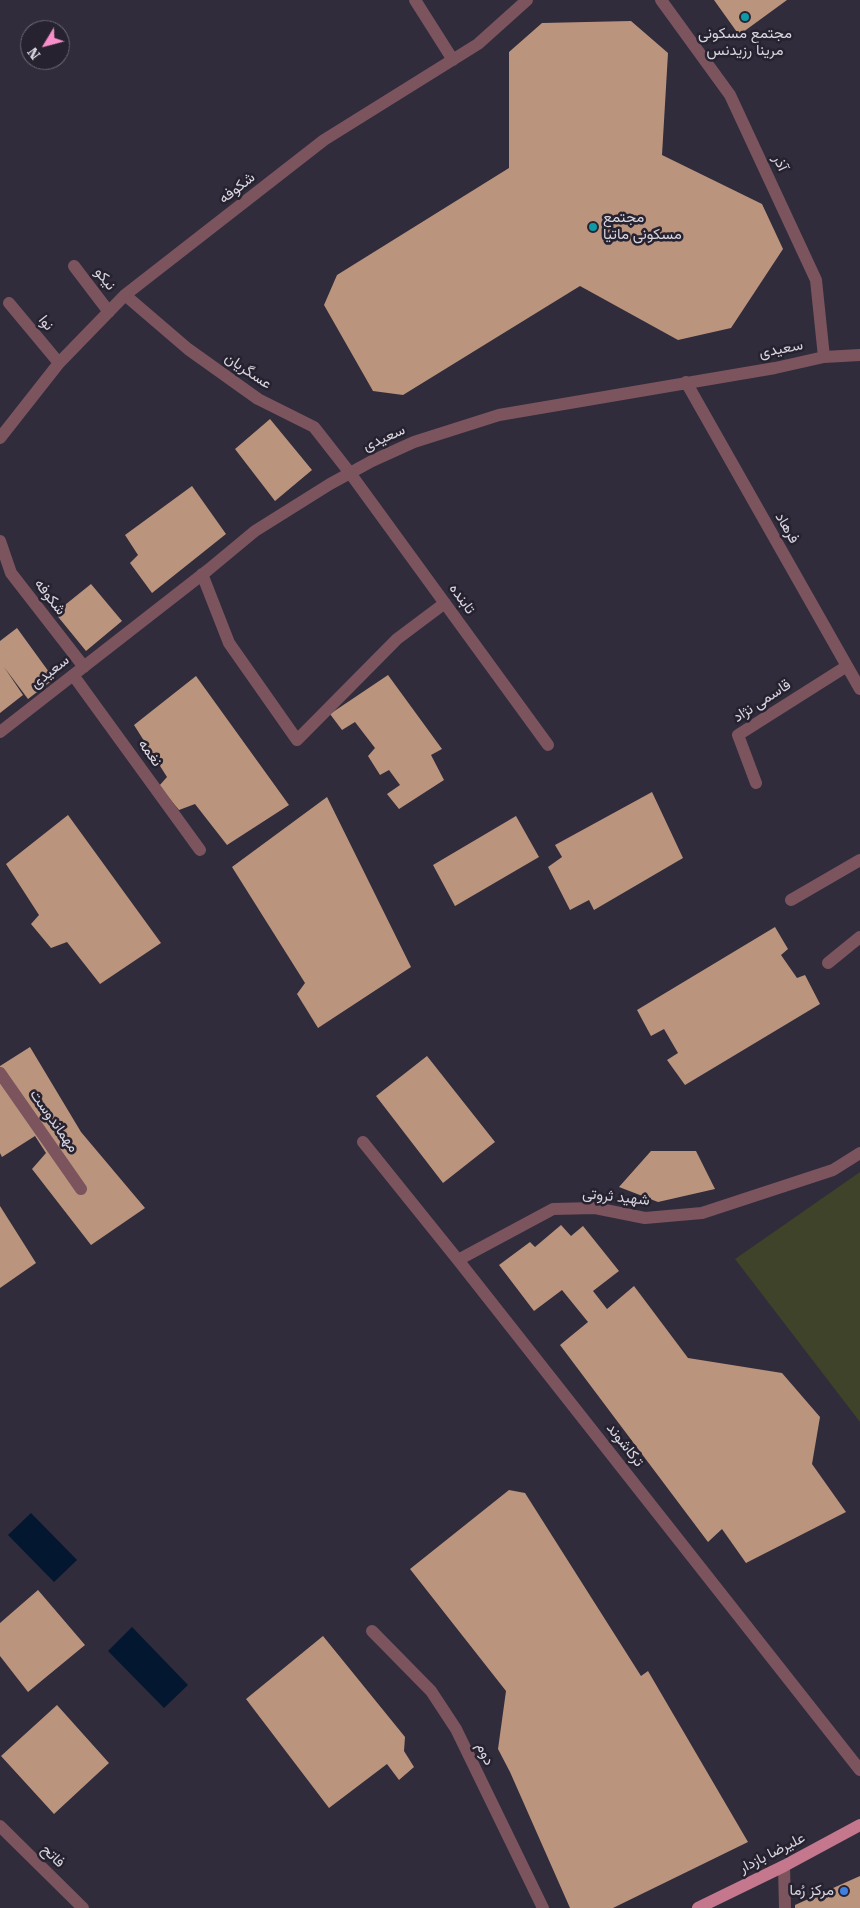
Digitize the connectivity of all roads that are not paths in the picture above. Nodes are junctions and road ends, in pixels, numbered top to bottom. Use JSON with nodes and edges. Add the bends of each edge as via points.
{"nodes":[{"id":1,"x":415,"y":0,"type":"edge"},
{"id":2,"x":527,"y":0,"type":"edge"},
{"id":3,"x":661,"y":0,"type":"edge"},
{"id":4,"x":453,"y":60,"type":"junction"},
{"id":5,"x":74,"y":266,"type":"dead end"},
{"id":6,"x":125,"y":295,"type":"junction"},
{"id":7,"x":9,"y":303,"type":"dead end"},
{"id":8,"x":109,"y":312,"type":"junction"},
{"id":9,"x":860,"y":355,"type":"edge"},
{"id":10,"x":824,"y":357,"type":"junction"},
{"id":11,"x":58,"y":363,"type":"junction"},
{"id":12,"x":686,"y":382,"type":"junction"},
{"id":13,"x":0,"y":438,"type":"edge"},
{"id":14,"x":350,"y":473,"type":"junction"},
{"id":15,"x":0,"y":541,"type":"edge"},
{"id":16,"x":202,"y":574,"type":"junction"},
{"id":17,"x":445,"y":603,"type":"junction"},
{"id":18,"x":84,"y":666,"type":"junction"},
{"id":19,"x":847,"y":666,"type":"junction"},
{"id":20,"x":73,"y":675,"type":"junction"},
{"id":21,"x":860,"y":689,"type":"edge"},
{"id":22,"x":0,"y":732,"type":"edge"},
{"id":23,"x":548,"y":745,"type":"dead end"},
{"id":24,"x":756,"y":783,"type":"dead end"},
{"id":25,"x":200,"y":850,"type":"dead end"},
{"id":26,"x":860,"y":860,"type":"edge"},
{"id":27,"x":792,"y":900,"type":"dead end"},
{"id":28,"x":860,"y":937,"type":"edge"},
{"id":29,"x":828,"y":963,"type":"dead end"},
{"id":30,"x":0,"y":1073,"type":"edge"},
{"id":31,"x":363,"y":1142,"type":"dead end"},
{"id":32,"x":860,"y":1153,"type":"edge"},
{"id":33,"x":81,"y":1189,"type":"dead end"},
{"id":34,"x":458,"y":1260,"type":"junction"},
{"id":35,"x":372,"y":1631,"type":"dead end"},
{"id":36,"x":860,"y":1770,"type":"edge"},
{"id":37,"x":860,"y":1825,"type":"edge"},
{"id":38,"x":0,"y":1826,"type":"edge"},
{"id":39,"x":784,"y":1866,"type":"junction"},
{"id":40,"x":83,"y":1908,"type":"edge"},
{"id":41,"x":543,"y":1908,"type":"edge"},
{"id":42,"x":698,"y":1908,"type":"edge"},
{"id":43,"x":785,"y":1908,"type":"edge"}],
"edges":[{"from":1,"to":4,"type":"street"},
{"from":2,"to":4,"type":"street","name":"شکوفه","via":[[478,44]]},
{"from":3,"to":10,"type":"street","name":"آذر","via":[[730,95],[816,280]]},
{"from":4,"to":6,"type":"street","name":"شکوفه","via":[[324,140]]},
{"from":5,"to":8,"type":"street","name":"نیکو"},
{"from":6,"to":8,"type":"street","name":"شکوفه"},
{"from":6,"to":14,"type":"street","name":"عسگریان","via":[[188,349],[258,399],[314,427]]},
{"from":7,"to":11,"type":"street","name":"نوا"},
{"from":8,"to":11,"type":"street","name":"شکوفه"},
{"from":9,"to":10,"type":"street","name":"سعیدی"},
{"from":10,"to":12,"type":"street","name":"سعیدی"},
{"from":11,"to":13,"type":"street","name":"شکوفه"},
{"from":12,"to":14,"type":"street","name":"سعیدی","via":[[499,415],[414,442]]},
{"from":12,"to":19,"type":"street","name":"فرهاد"},
{"from":14,"to":16,"type":"street","name":"سعیدی","via":[[255,531]]},
{"from":14,"to":17,"type":"street","name":"تابنده"},
{"from":15,"to":18,"type":"street","name":"شکوفه","via":[[11,573]]},
{"from":16,"to":17,"type":"street","via":[[229,642],[297,740],[391,644]]},
{"from":16,"to":18,"type":"street","name":"سعیدی"},
{"from":17,"to":23,"type":"street","name":"تابنده"},
{"from":18,"to":20,"type":"street","name":"سعیدی"},
{"from":19,"to":21,"type":"street","name":"فرهاد"},
{"from":19,"to":24,"type":"street","name":"قاسمی نژاد","via":[[738,735]]},
{"from":20,"to":22,"type":"street","name":"سعیدی"},
{"from":20,"to":25,"type":"street","name":"نغمه"},
{"from":26,"to":27,"type":"street"},
{"from":28,"to":29,"type":"street"},
{"from":30,"to":33,"type":"street","name":"مهماندوست"},
{"from":31,"to":34,"type":"street","name":"ترکاشوند"},
{"from":32,"to":34,"type":"street","name":"شهید ثروتی","via":[[833,1170],[702,1213],[645,1218],[595,1208],[553,1209]]},
{"from":34,"to":36,"type":"street","name":"ترکاشوند"},
{"from":35,"to":41,"type":"street","name":"دوم","via":[[431,1692],[456,1729]]},
{"from":37,"to":39,"type":"main road","name":"علیرضا بازدار"},
{"from":38,"to":40,"type":"street","name":"فاتح"},
{"from":39,"to":42,"type":"main road","name":"علیرضا بازدار"},
{"from":39,"to":43,"type":"street"}]}
